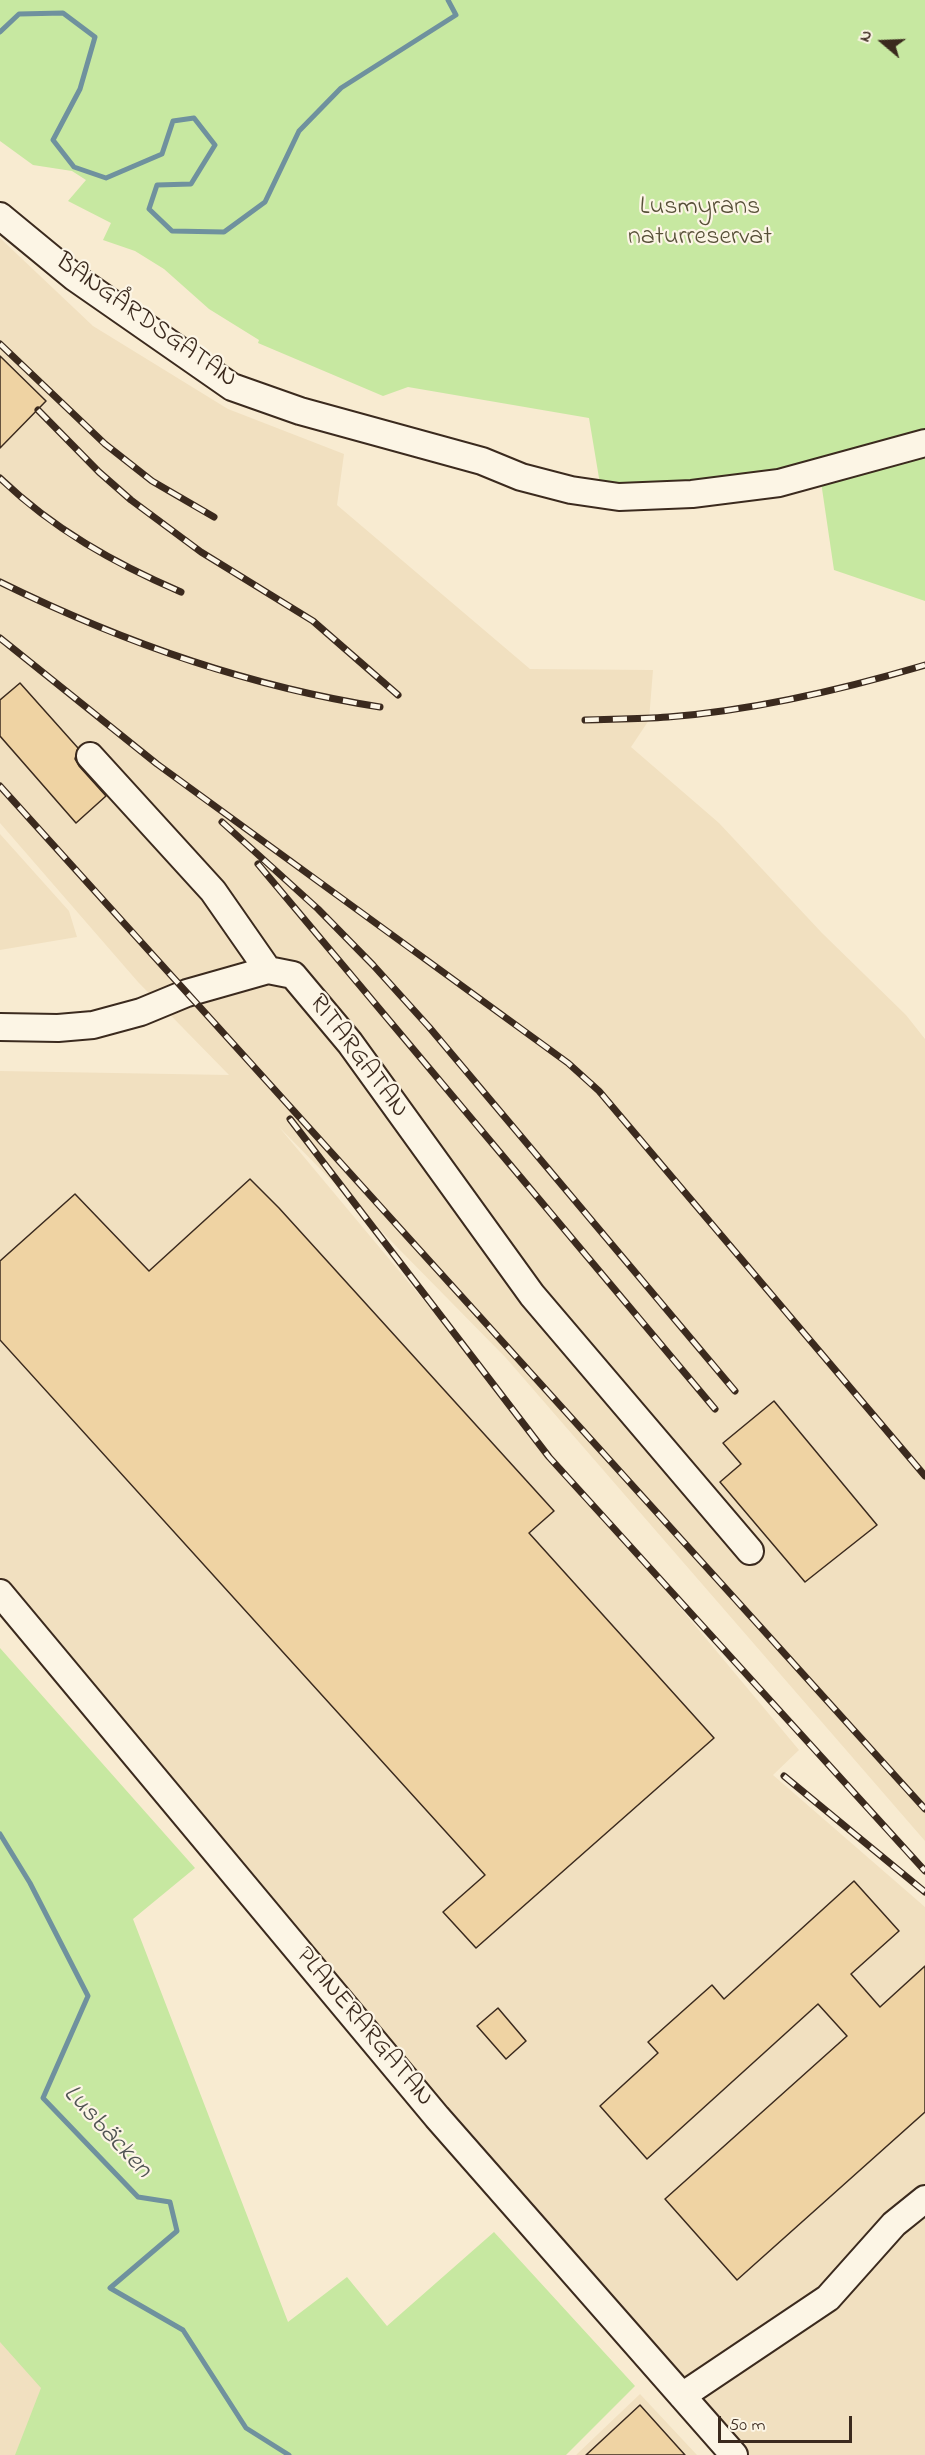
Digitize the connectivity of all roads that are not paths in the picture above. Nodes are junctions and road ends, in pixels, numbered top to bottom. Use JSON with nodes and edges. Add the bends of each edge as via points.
{"nodes":[{"id":1,"x":0,"y":216,"type":"edge"},
{"id":2,"x":925,"y":443,"type":"edge"},
{"id":3,"x":90,"y":756,"type":"dead end"},
{"id":4,"x":268,"y":970,"type":"junction"},
{"id":5,"x":0,"y":1027,"type":"edge"},
{"id":6,"x":750,"y":1551,"type":"dead end"},
{"id":7,"x":0,"y":1593,"type":"edge"},
{"id":8,"x":925,"y":2199,"type":"edge"},
{"id":9,"x":682,"y":2396,"type":"junction"},
{"id":10,"x":734,"y":2455,"type":"edge"}],
"edges":[{"from":1,"to":2,"type":"street","name":"BANGÅRDSGATAN","via":[[74,277],[232,387],[300,411],[571,490],[620,497],[692,494],[779,483]]},
{"from":3,"to":4,"type":"street","via":[[213,891]]},
{"from":4,"to":5,"type":"street","via":[[93,1024]]},
{"from":4,"to":6,"type":"street","name":"RITARGATAN","via":[[293,975],[350,1043],[532,1295]]},
{"from":7,"to":9,"type":"street","name":"PLANERARGATAN","via":[[437,2117]]},
{"from":8,"to":9,"type":"street","via":[[894,2224],[828,2298]]},
{"from":9,"to":10,"type":"street","name":"PLANERARGATAN"}]}
